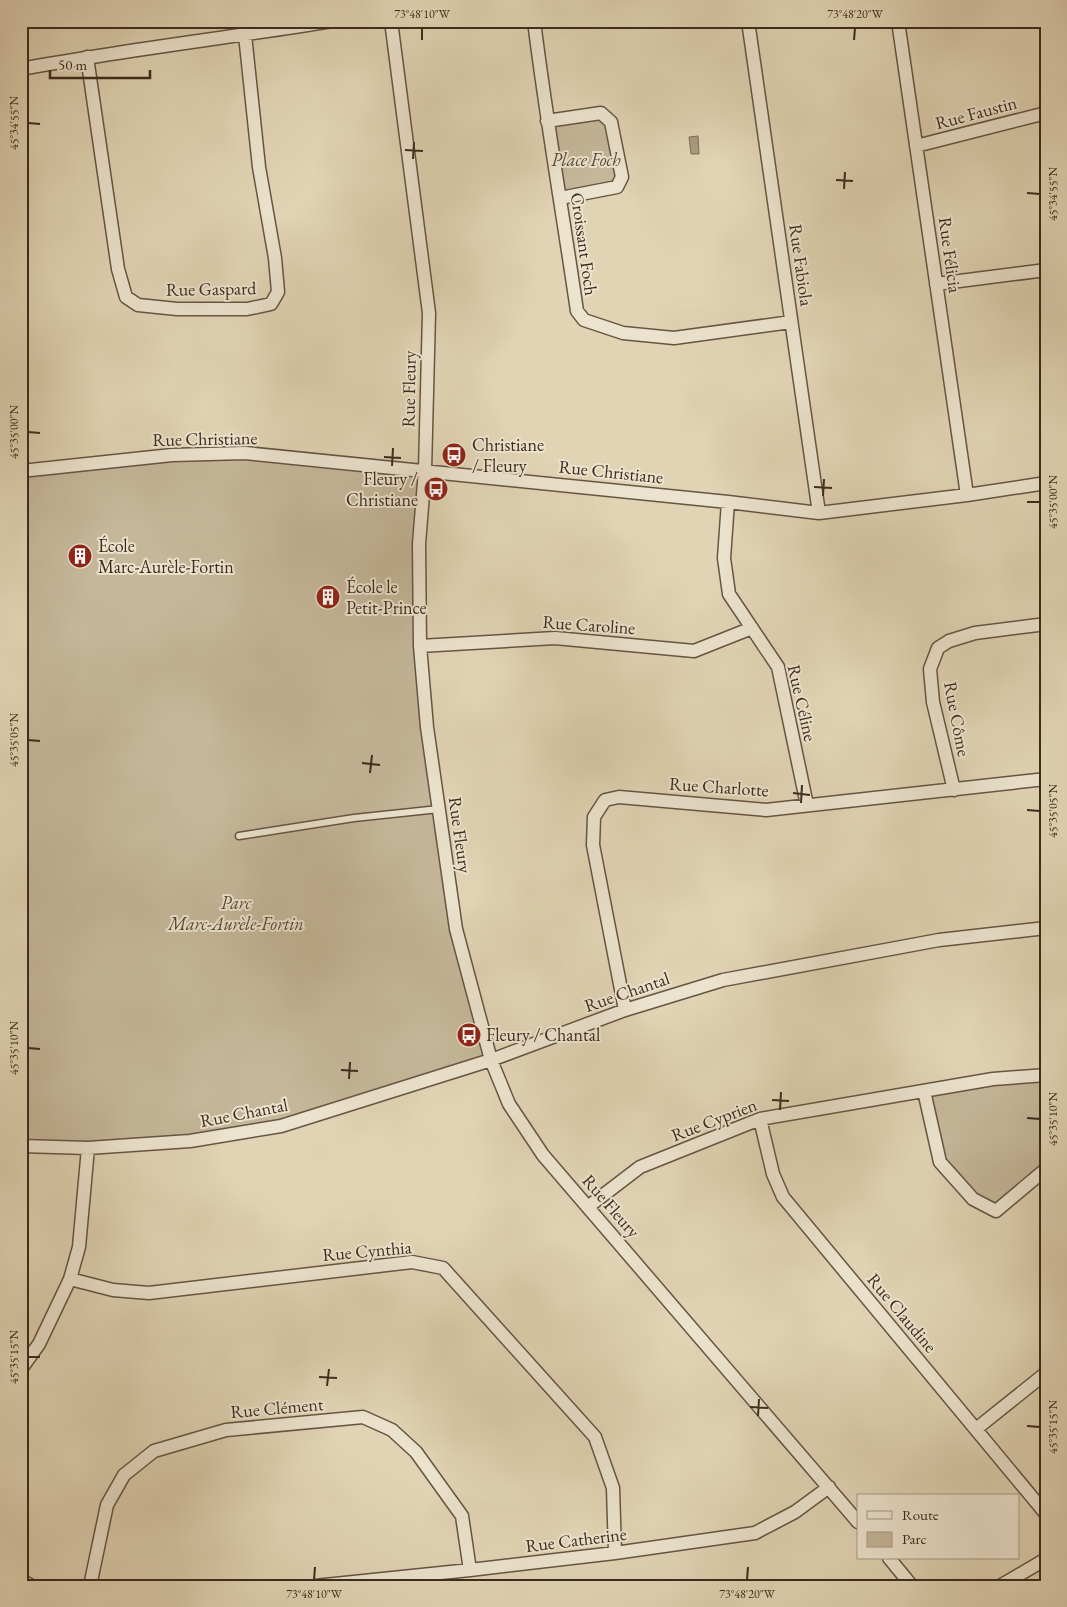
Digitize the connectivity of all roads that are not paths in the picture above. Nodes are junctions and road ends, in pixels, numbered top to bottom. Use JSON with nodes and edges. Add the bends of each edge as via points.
{"nodes":[{"id":1,"x":332,"y":21,"type":"edge"},
{"id":2,"x":391,"y":21,"type":"edge"},
{"id":3,"x":534,"y":21,"type":"edge"},
{"id":4,"x":748,"y":21,"type":"edge"},
{"id":5,"x":898,"y":21,"type":"edge"},
{"id":6,"x":245,"y":36,"type":"junction"},
{"id":7,"x":87,"y":57,"type":"junction"},
{"id":8,"x":21,"y":69,"type":"edge"},
{"id":9,"x":1046,"y":113,"type":"edge"},
{"id":10,"x":547,"y":121,"type":"junction"},
{"id":11,"x":916,"y":146,"type":"junction"},
{"id":12,"x":560,"y":198,"type":"junction"},
{"id":13,"x":1046,"y":270,"type":"edge"},
{"id":14,"x":936,"y":284,"type":"junction"},
{"id":15,"x":791,"y":322,"type":"junction"},
{"id":16,"x":425,"y":470,"type":"junction"},
{"id":17,"x":21,"y":471,"type":"edge"},
{"id":18,"x":1046,"y":483,"type":"edge"},
{"id":19,"x":967,"y":495,"type":"junction"},
{"id":20,"x":728,"y":502,"type":"junction"},
{"id":21,"x":819,"y":513,"type":"junction"},
{"id":22,"x":1046,"y":624,"type":"edge"},
{"id":23,"x":752,"y":628,"type":"junction"},
{"id":24,"x":420,"y":646,"type":"junction"},
{"id":25,"x":1046,"y":780,"type":"edge"},
{"id":26,"x":954,"y":790,"type":"junction"},
{"id":27,"x":807,"y":805,"type":"junction"},
{"id":28,"x":439,"y":809,"type":"junction"},
{"id":29,"x":239,"y":836,"type":"dead end"},
{"id":30,"x":1046,"y":928,"type":"edge"},
{"id":31,"x":625,"y":1010,"type":"junction"},
{"id":32,"x":491,"y":1060,"type":"junction"},
{"id":33,"x":1046,"y":1075,"type":"edge"},
{"id":34,"x":924,"y":1091,"type":"junction"},
{"id":35,"x":760,"y":1119,"type":"junction"},
{"id":36,"x":21,"y":1146,"type":"edge"},
{"id":37,"x":88,"y":1148,"type":"junction"},
{"id":38,"x":1046,"y":1169,"type":"edge"},
{"id":39,"x":589,"y":1206,"type":"junction"},
{"id":40,"x":70,"y":1278,"type":"junction"},
{"id":41,"x":21,"y":1369,"type":"edge"},
{"id":42,"x":1046,"y":1373,"type":"edge"},
{"id":43,"x":976,"y":1429,"type":"junction"},
{"id":44,"x":829,"y":1487,"type":"junction"},
{"id":45,"x":1046,"y":1514,"type":"edge"},
{"id":46,"x":857,"y":1521,"type":"edge"},
{"id":47,"x":615,"y":1553,"type":"junction"},
{"id":48,"x":1046,"y":1559,"type":"edge"},
{"id":49,"x":891,"y":1560,"type":"edge"},
{"id":50,"x":470,"y":1570,"type":"junction"},
{"id":51,"x":21,"y":1580,"type":"edge"},
{"id":52,"x":32,"y":1586,"type":"edge"},
{"id":53,"x":90,"y":1586,"type":"edge"},
{"id":54,"x":315,"y":1586,"type":"edge"},
{"id":55,"x":912,"y":1586,"type":"edge"},
{"id":56,"x":1000,"y":1586,"type":"edge"}],
"edges":[{"from":1,"to":6,"type":"street"},
{"from":2,"to":16,"type":"street","name":"Rue Fleury","via":[[428,313]]},
{"from":3,"to":10,"type":"street","name":"Croissant Foch"},
{"from":4,"to":15,"type":"street","name":"Rue Fabiola"},
{"from":5,"to":11,"type":"street","name":"Rue Félicia"},
{"from":6,"to":7,"type":"street"},
{"from":6,"to":7,"type":"street","name":"Rue Gaspard","via":[[259,166],[278,292],[271,304],[247,309],[177,310],[138,305],[126,297],[118,268]]},
{"from":7,"to":8,"type":"street"},
{"from":9,"to":11,"type":"street","name":"Rue Faustin"},
{"from":10,"to":12,"type":"street","name":"Croissant Foch"},
{"from":10,"to":12,"type":"street","via":[[601,113],[611,122],[622,177],[617,187]]},
{"from":11,"to":14,"type":"street","name":"Rue Félicia"},
{"from":12,"to":15,"type":"street","name":"Croissant Foch","via":[[576,312],[584,320],[623,333],[674,338]]},
{"from":13,"to":14,"type":"street"},
{"from":14,"to":19,"type":"street","name":"Rue Félicia"},
{"from":15,"to":21,"type":"street","name":"Rue Fabiola"},
{"from":16,"to":17,"type":"street","name":"Rue Christiane","via":[[245,453],[172,455]]},
{"from":16,"to":20,"type":"street","name":"Rue Christiane"},
{"from":16,"to":24,"type":"street","name":"Rue Fleury","via":[[419,544]]},
{"from":18,"to":19,"type":"street","name":"Rue Christiane"},
{"from":19,"to":21,"type":"street","name":"Rue Christiane"},
{"from":20,"to":21,"type":"street","name":"Rue Christiane"},
{"from":20,"to":23,"type":"street","name":"Rue Céline","via":[[724,558],[728,594]]},
{"from":22,"to":26,"type":"street","name":"Rue Côme","via":[[975,633],[938,648],[930,669],[933,702]]},
{"from":23,"to":24,"type":"street","name":"Rue Caroline","via":[[694,651],[555,638]]},
{"from":23,"to":27,"type":"street","name":"Rue Céline","via":[[778,666]]},
{"from":24,"to":28,"type":"street","name":"Rue Fleury"},
{"from":25,"to":26,"type":"street","name":"Rue Charlotte"},
{"from":26,"to":27,"type":"street","name":"Rue Charlotte"},
{"from":27,"to":31,"type":"street","name":"Rue Charlotte","via":[[766,810],[619,797],[605,800],[594,817],[593,845]]},
{"from":28,"to":29,"type":"lane"},
{"from":28,"to":32,"type":"street","name":"Rue Fleury","via":[[456,929]]},
{"from":30,"to":31,"type":"street","name":"Rue Chantal","via":[[939,940],[723,980]]},
{"from":31,"to":32,"type":"street","name":"Rue Chantal"},
{"from":32,"to":37,"type":"street","name":"Rue Chantal","via":[[281,1126],[190,1142]]},
{"from":32,"to":39,"type":"street","name":"Rue Fleury","via":[[509,1104],[538,1147]]},
{"from":33,"to":34,"type":"street","name":"Rue Cyprien","via":[[993,1079]]},
{"from":34,"to":35,"type":"street","name":"Rue Cyprien"},
{"from":34,"to":38,"type":"street","via":[[940,1162],[973,1199],[996,1211]]},
{"from":35,"to":39,"type":"street","name":"Rue Cyprien","via":[[640,1167]]},
{"from":35,"to":43,"type":"street","name":"Rue Claudine","via":[[773,1174],[784,1197]]},
{"from":36,"to":37,"type":"street","name":"Rue Chantal"},
{"from":37,"to":40,"type":"street","via":[[79,1247]]},
{"from":39,"to":44,"type":"street","name":"Rue Fleury"},
{"from":40,"to":41,"type":"street","via":[[39,1344]]},
{"from":40,"to":47,"type":"street","name":"Rue Cynthia","via":[[113,1290],[149,1293],[412,1262],[443,1268],[595,1437],[613,1488]]},
{"from":42,"to":43,"type":"street"},
{"from":43,"to":45,"type":"street","name":"Rue Claudine"},
{"from":44,"to":46,"type":"street","name":"Rue Fleury"},
{"from":44,"to":47,"type":"street","name":"Rue Catherine","via":[[795,1512],[755,1533]]},
{"from":47,"to":50,"type":"street","name":"Rue Catherine"},
{"from":48,"to":56,"type":"street"},
{"from":49,"to":55,"type":"street"},
{"from":50,"to":53,"type":"street","name":"Rue Clément","via":[[462,1516],[416,1452],[392,1430],[363,1417],[226,1430],[154,1452],[124,1475],[107,1506]]},
{"from":50,"to":54,"type":"street","name":"Rue Catherine"},
{"from":51,"to":52,"type":"street"}]}
